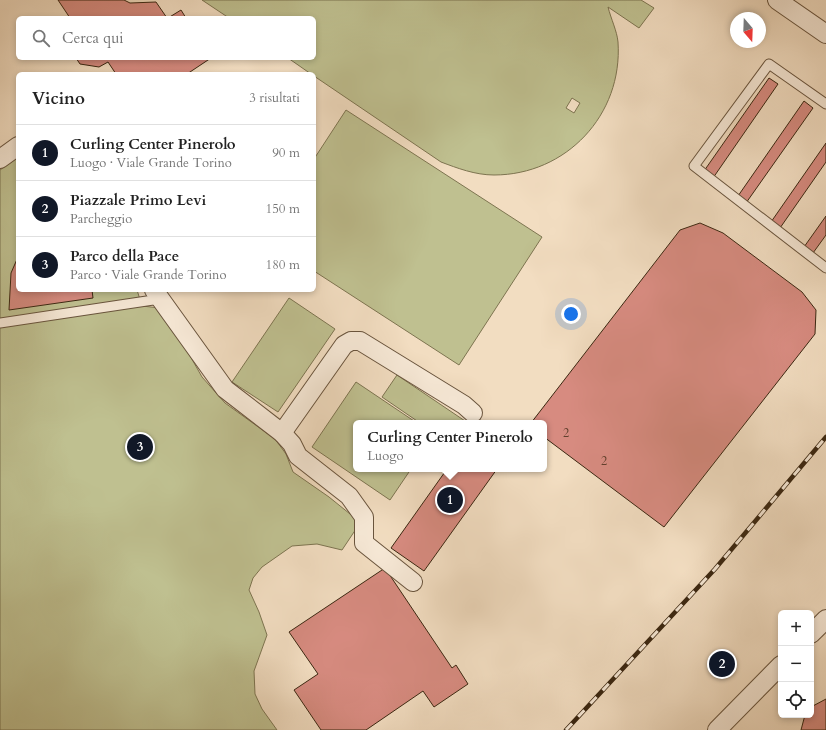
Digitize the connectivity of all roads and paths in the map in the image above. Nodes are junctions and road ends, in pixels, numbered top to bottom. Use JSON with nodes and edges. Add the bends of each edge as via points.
{"nodes":[{"id":1,"x":777,"y":0,"type":"edge"},
{"id":2,"x":826,"y":34,"type":"edge"},
{"id":3,"x":826,"y":104,"type":"edge"},
{"id":4,"x":16,"y":147,"type":"edge"},
{"id":5,"x":0,"y":159,"type":"edge"},
{"id":6,"x":826,"y":268,"type":"edge"},
{"id":7,"x":157,"y":294,"type":"edge"},
{"id":8,"x":0,"y":323,"type":"edge"},
{"id":9,"x":473,"y":413,"type":"dead end"},
{"id":10,"x":282,"y":433,"type":"junction"},
{"id":11,"x":413,"y":582,"type":"dead end"},
{"id":12,"x":826,"y":619,"type":"edge"},
{"id":13,"x":814,"y":631,"type":"edge"},
{"id":14,"x":778,"y":668,"type":"edge"},
{"id":15,"x":717,"y":730,"type":"edge"}],
"edges":[{"from":1,"to":2,"type":"street"},
{"from":3,"to":6,"type":"lane","via":[[769,64],[694,166]]},
{"from":4,"to":5,"type":"street"},
{"from":7,"to":8,"type":"lane"},
{"from":7,"to":10,"type":"street","via":[[225,389]]},
{"from":9,"to":10,"type":"street","via":[[360,341],[351,341],[344,345]]},
{"from":10,"to":11,"type":"street","via":[[298,456],[349,496],[364,516],[364,544]]},
{"from":12,"to":13,"type":"street"},
{"from":14,"to":15,"type":"street"}]}
